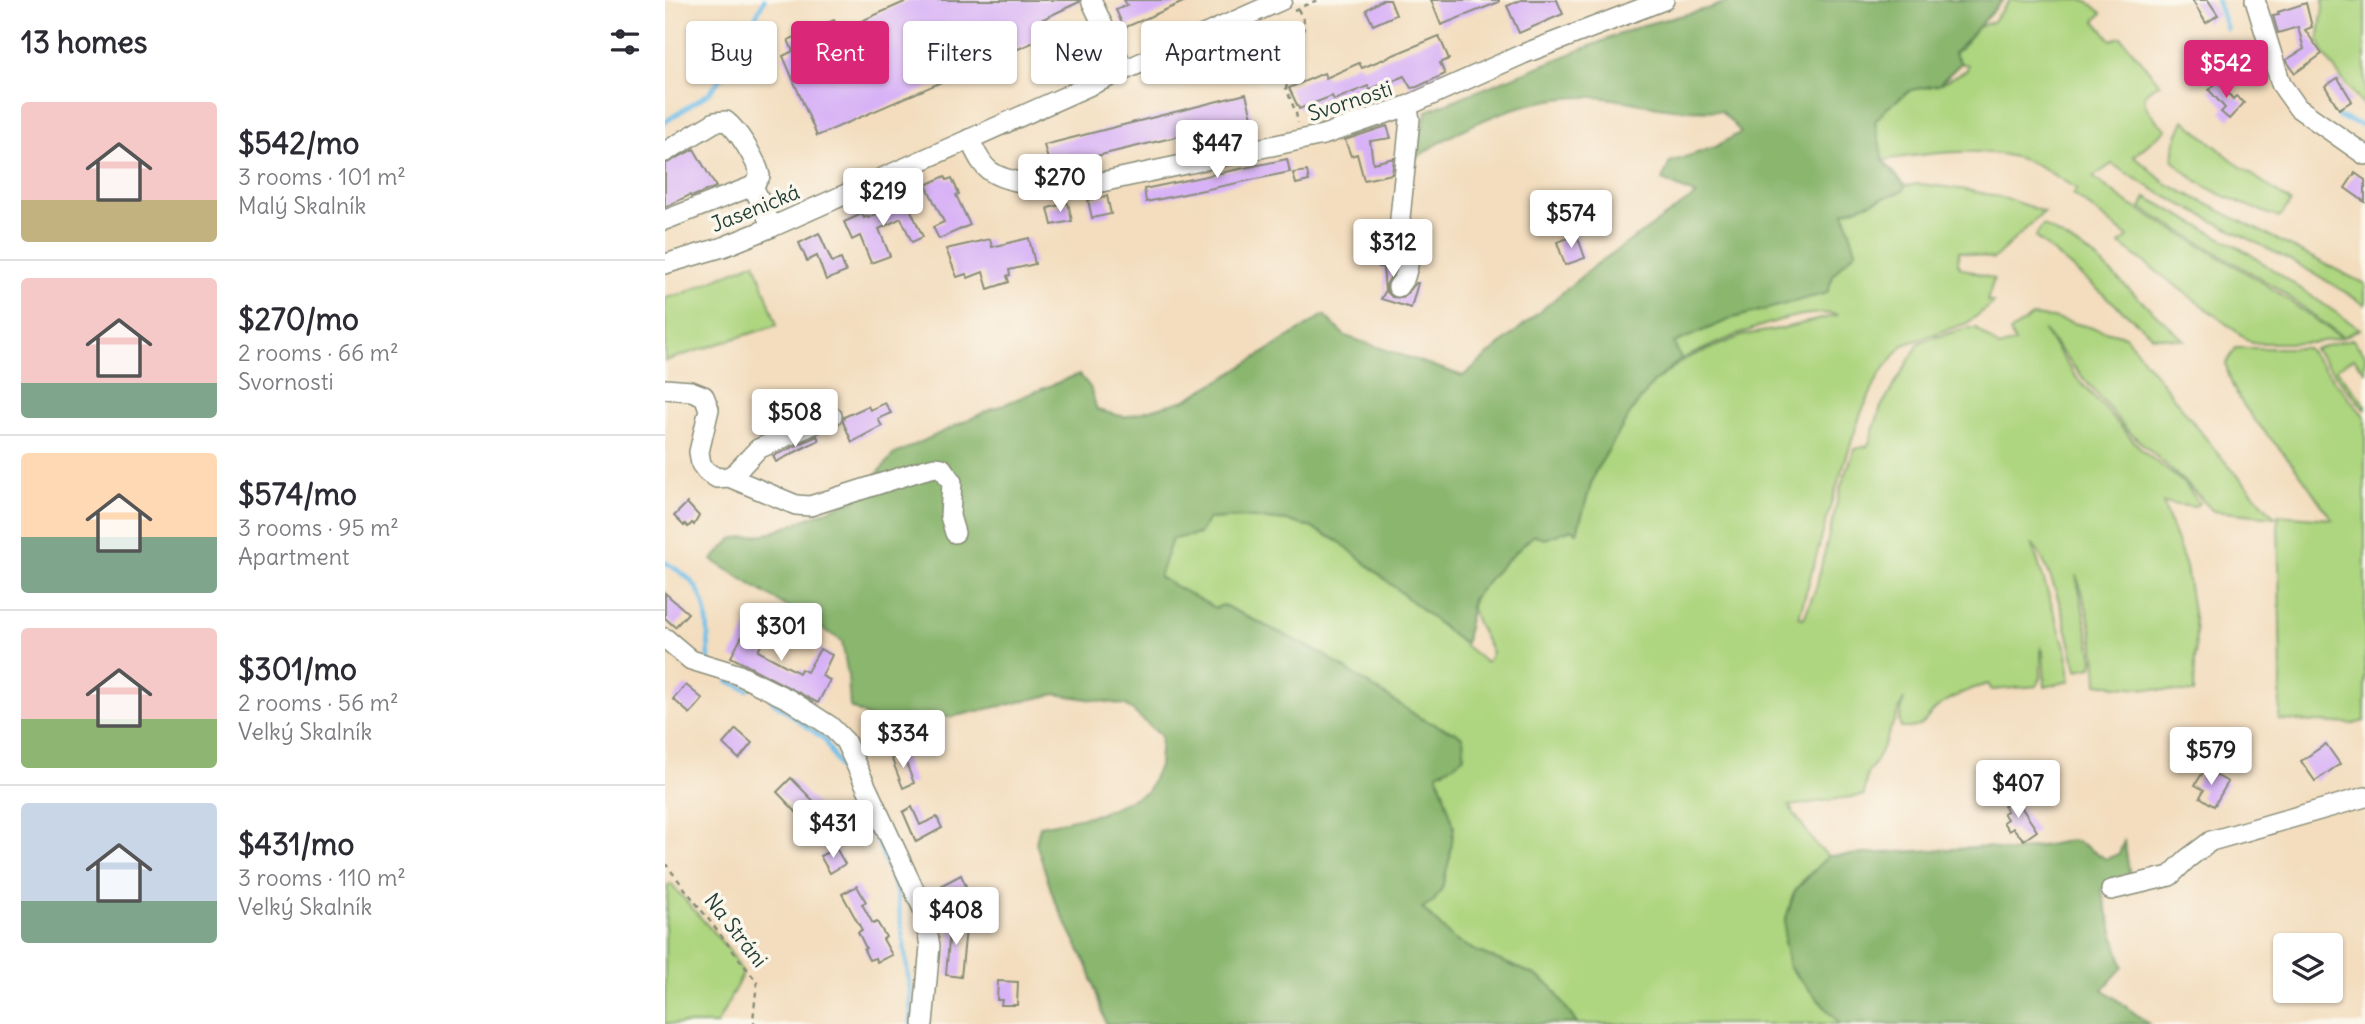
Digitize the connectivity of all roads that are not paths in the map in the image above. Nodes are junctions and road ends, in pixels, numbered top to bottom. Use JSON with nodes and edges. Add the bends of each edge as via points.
{"nodes":[{"id":1,"x":1091,"y":0,"type":"edge"},
{"id":2,"x":1664,"y":0,"type":"edge"},
{"id":3,"x":2255,"y":0,"type":"edge"},
{"id":4,"x":1290,"y":4,"type":"edge"},
{"id":5,"x":1619,"y":8,"type":"edge"},
{"id":6,"x":1101,"y":21,"type":"edge"},
{"id":7,"x":1127,"y":69,"type":"edge"},
{"id":8,"x":1093,"y":84,"type":"edge"},
{"id":9,"x":1407,"y":106,"type":"junction"},
{"id":10,"x":969,"y":139,"type":"junction"},
{"id":11,"x":665,"y":152,"type":"edge"},
{"id":12,"x":2365,"y":155,"type":"edge"},
{"id":13,"x":753,"y":186,"type":"junction"},
{"id":14,"x":665,"y":220,"type":"edge"},
{"id":15,"x":772,"y":227,"type":"junction"},
{"id":16,"x":665,"y":264,"type":"edge"},
{"id":17,"x":1398,"y":287,"type":"dead end"},
{"id":18,"x":665,"y":389,"type":"edge"},
{"id":19,"x":832,"y":416,"type":"dead end"},
{"id":20,"x":729,"y":477,"type":"junction"},
{"id":21,"x":955,"y":533,"type":"dead end"},
{"id":22,"x":665,"y":638,"type":"edge"},
{"id":23,"x":2365,"y":797,"type":"edge"},
{"id":24,"x":2111,"y":890,"type":"dead end"},
{"id":25,"x":923,"y":1024,"type":"edge"}],
"edges":[{"from":1,"to":6,"type":"street"},
{"from":2,"to":5,"type":"street","name":"Svornosti"},
{"from":3,"to":12,"type":"street","via":[[2281,84],[2298,108]]},
{"from":4,"to":7,"type":"street","name":"Jasenická"},
{"from":5,"to":9,"type":"street","name":"Svornosti"},
{"from":8,"to":10,"type":"street","name":"Jasenická"},
{"from":9,"to":10,"type":"street","name":"Svornosti","via":[[1301,140],[1067,188],[1001,177],[983,164]]},
{"from":9,"to":17,"type":"street","via":[[1410,119],[1401,218],[1408,266]]},
{"from":10,"to":15,"type":"street","name":"Jasenická"},
{"from":11,"to":13,"type":"street","via":[[715,122],[726,121],[760,172]]},
{"from":13,"to":14,"type":"street"},
{"from":13,"to":15,"type":"street"},
{"from":15,"to":16,"type":"street","name":"Jasenická"},
{"from":18,"to":20,"type":"street","via":[[703,396],[709,408],[699,452],[701,464],[717,478]]},
{"from":19,"to":20,"type":"street","via":[[758,449]]},
{"from":20,"to":21,"type":"street","via":[[796,505],[810,506],[942,468],[952,482],[950,516]]},
{"from":22,"to":25,"type":"street","via":[[688,659],[737,674],[790,700],[845,741],[923,909],[930,946]]},
{"from":23,"to":24,"type":"street","via":[[2211,841],[2170,876]]}]}
